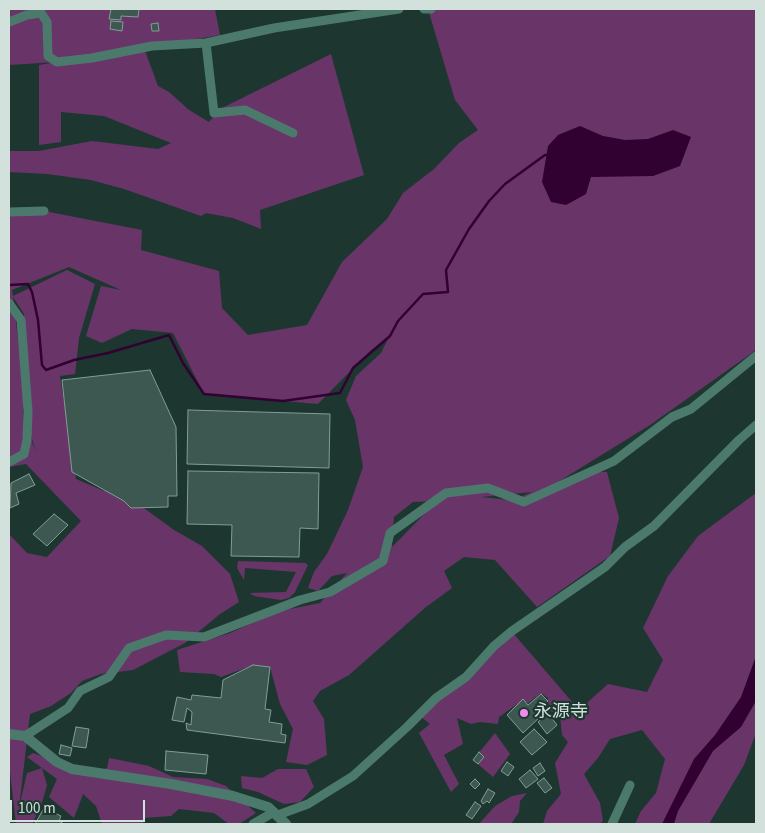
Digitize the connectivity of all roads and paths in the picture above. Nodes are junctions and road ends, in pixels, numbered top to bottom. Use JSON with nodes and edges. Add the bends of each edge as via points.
{"nodes":[{"id":1,"x":399,"y":9,"type":"edge"},
{"id":2,"x":424,"y":9,"type":"edge"},
{"id":3,"x":431,"y":9,"type":"edge"},
{"id":4,"x":9,"y":22,"type":"edge"},
{"id":5,"x":206,"y":43,"type":"junction"},
{"id":6,"x":292,"y":133,"type":"dead end"},
{"id":7,"x":44,"y":211,"type":"dead end"},
{"id":8,"x":9,"y":212,"type":"edge"},
{"id":9,"x":9,"y":303,"type":"edge"},
{"id":10,"x":756,"y":356,"type":"edge"},
{"id":11,"x":756,"y":425,"type":"edge"},
{"id":12,"x":9,"y":462,"type":"edge"},
{"id":13,"x":9,"y":734,"type":"edge"},
{"id":14,"x":25,"y":736,"type":"junction"},
{"id":15,"x":630,"y":785,"type":"dead end"},
{"id":16,"x":276,"y":813,"type":"junction"},
{"id":17,"x":253,"y":824,"type":"edge"},
{"id":18,"x":286,"y":824,"type":"edge"},
{"id":19,"x":612,"y":824,"type":"edge"}],
"edges":[{"from":1,"to":5,"type":"street","via":[[274,28]]},
{"from":2,"to":3,"type":"street"},
{"from":4,"to":5,"type":"street","via":[[40,13],[47,22],[48,56],[57,62],[144,47]]},
{"from":5,"to":6,"type":"street","via":[[214,113],[245,110]]},
{"from":7,"to":8,"type":"street"},
{"from":9,"to":12,"type":"street","via":[[21,320],[28,411],[24,454]]},
{"from":10,"to":14,"type":"street","via":[[691,409],[672,417],[614,461],[524,502],[488,488],[446,493],[390,533],[383,561],[330,592],[300,600],[204,637],[166,635],[129,648],[109,677],[80,691],[68,708]]},
{"from":11,"to":16,"type":"street","via":[[654,526],[625,546],[605,567],[500,641],[466,677],[436,698],[408,728],[353,776],[308,804]]},
{"from":13,"to":14,"type":"street"},
{"from":14,"to":16,"type":"street","via":[[57,762],[72,769],[233,796]]},
{"from":15,"to":19,"type":"street"},
{"from":16,"to":17,"type":"street"},
{"from":16,"to":18,"type":"street"}]}
